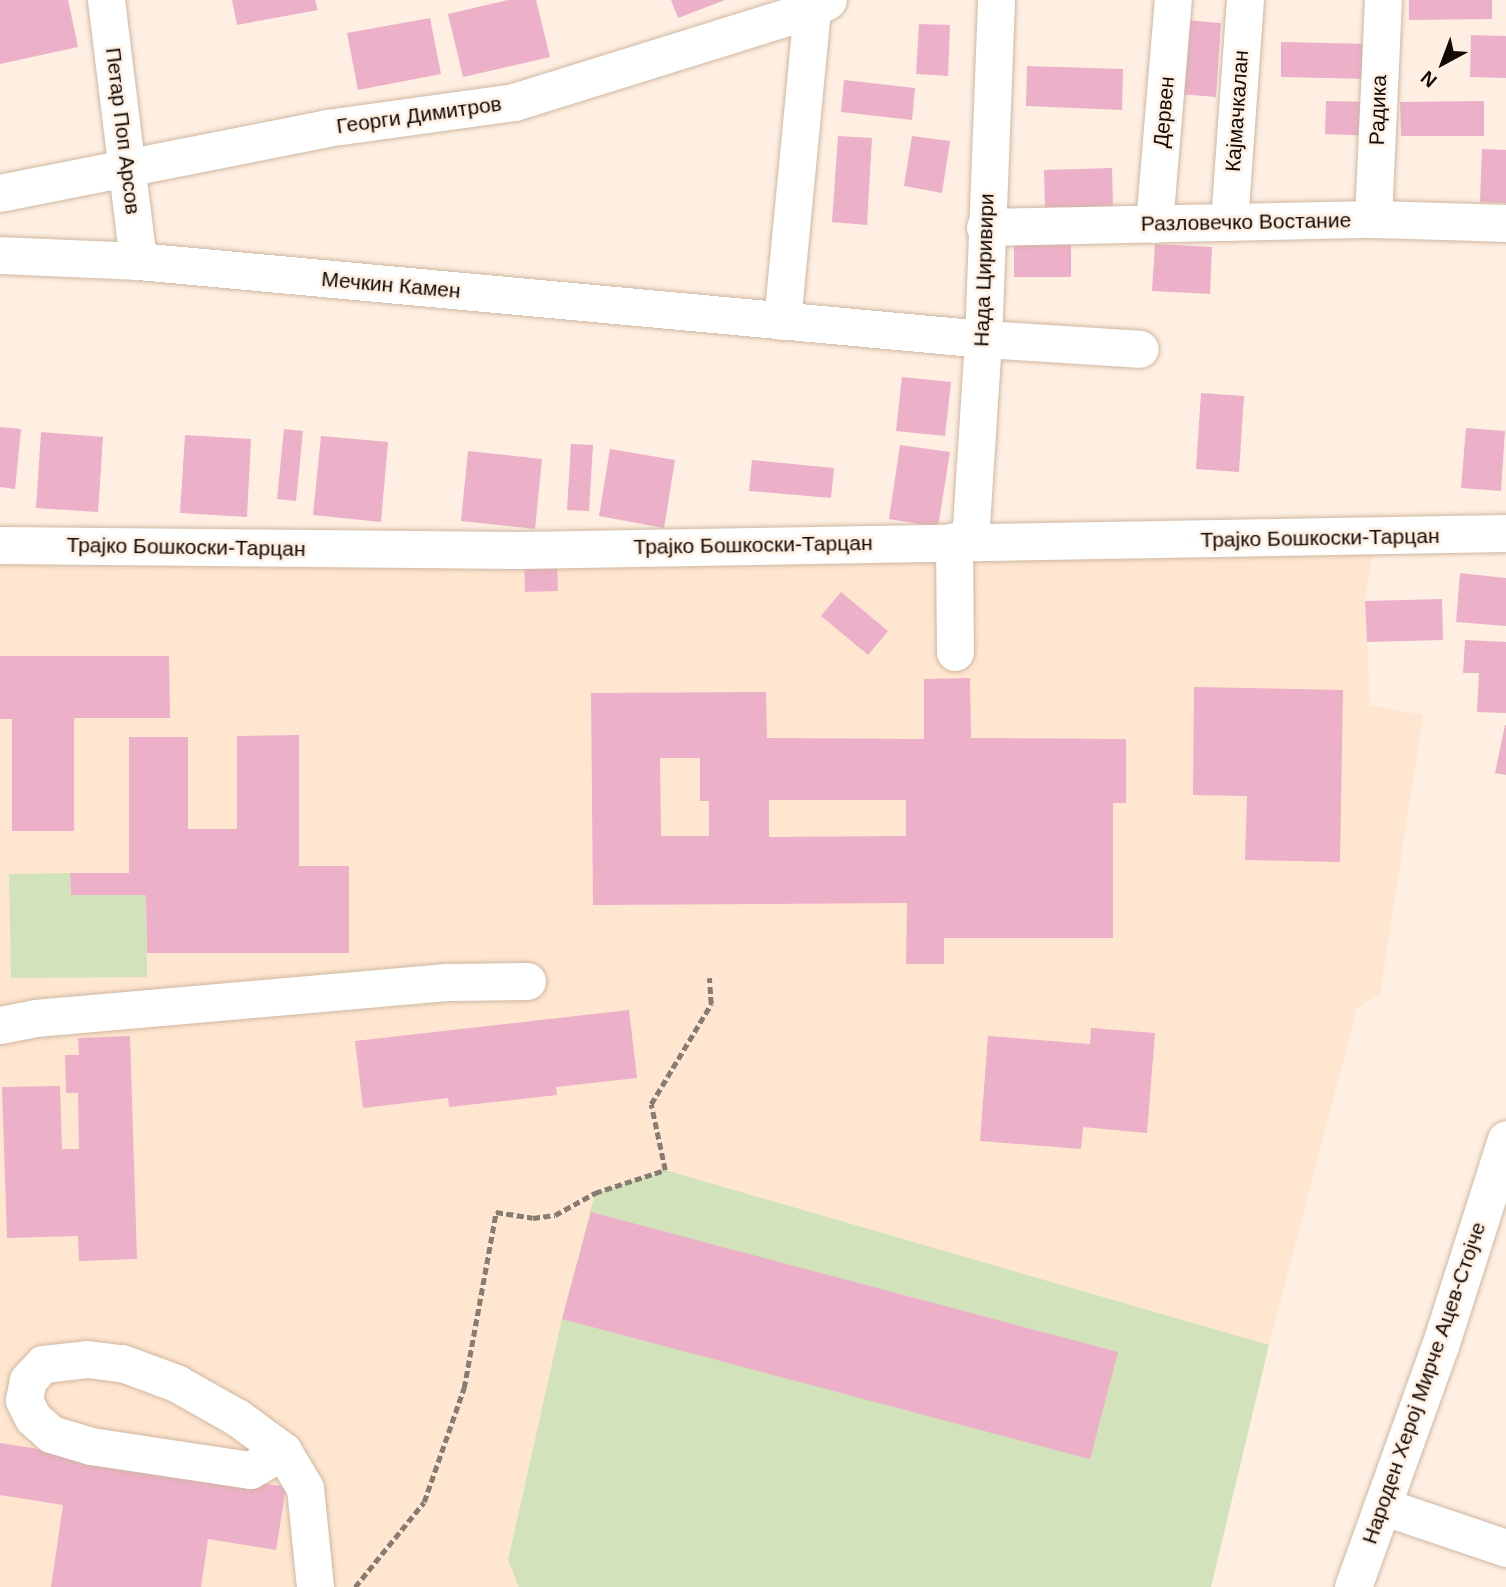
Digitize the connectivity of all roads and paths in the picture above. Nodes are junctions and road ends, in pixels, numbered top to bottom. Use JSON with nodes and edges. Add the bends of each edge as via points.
{"nodes":[{"id":1,"x":106,"y":0,"type":"edge"},
{"id":2,"x":996,"y":0,"type":"edge"},
{"id":3,"x":1173,"y":0,"type":"edge"},
{"id":4,"x":1245,"y":0,"type":"edge"},
{"id":5,"x":1382,"y":0,"type":"edge"},
{"id":6,"x":820,"y":4,"type":"edge"},
{"id":7,"x":129,"y":167,"type":"junction"},
{"id":8,"x":0,"y":193,"type":"edge"},
{"id":9,"x":1373,"y":219,"type":"junction"},
{"id":10,"x":1229,"y":222,"type":"junction"},
{"id":11,"x":1506,"y":223,"type":"edge"},
{"id":12,"x":1154,"y":224,"type":"junction"},
{"id":13,"x":985,"y":227,"type":"junction"},
{"id":14,"x":0,"y":255,"type":"edge"},
{"id":15,"x":138,"y":261,"type":"junction"},
{"id":16,"x":782,"y":321,"type":"junction"},
{"id":17,"x":983,"y":339,"type":"junction"},
{"id":18,"x":1140,"y":349,"type":"dead end"},
{"id":19,"x":1506,"y":534,"type":"edge"},
{"id":20,"x":962,"y":541,"type":"junction"},
{"id":21,"x":0,"y":545,"type":"edge"},
{"id":22,"x":955,"y":652,"type":"dead end"},
{"id":23,"x":709,"y":978,"type":"dead end"},
{"id":24,"x":527,"y":981,"type":"dead end"},
{"id":25,"x":0,"y":1024,"type":"edge"},
{"id":26,"x":1506,"y":1139,"type":"edge"},
{"id":27,"x":283,"y":1451,"type":"junction"},
{"id":28,"x":1382,"y":1506,"type":"junction"},
{"id":29,"x":1506,"y":1548,"type":"edge"},
{"id":30,"x":316,"y":1587,"type":"edge"},
{"id":31,"x":355,"y":1587,"type":"edge"},
{"id":32,"x":1353,"y":1587,"type":"edge"}],
"edges":[{"from":1,"to":7,"type":"street","name":"Петар Поп Арсов"},
{"from":2,"to":13,"type":"street","name":"Нада Циривири"},
{"from":3,"to":12,"type":"street","name":"Дервен"},
{"from":4,"to":10,"type":"street","name":"Кајмачкалан"},
{"from":5,"to":9,"type":"street","name":"Радика"},
{"from":6,"to":7,"type":"street","name":"Георги Димитров","via":[[514,102],[327,128]]},
{"from":6,"to":16,"type":"street"},
{"from":7,"to":8,"type":"street","name":"Георги Димитров"},
{"from":7,"to":15,"type":"street","name":"Петар Поп Арсов"},
{"from":9,"to":10,"type":"street","name":"Разловечко Востание"},
{"from":9,"to":11,"type":"street","name":"Разловечко Востание"},
{"from":10,"to":12,"type":"street","name":"Разловечко Востание"},
{"from":12,"to":13,"type":"street","name":"Разловечко Востание"},
{"from":13,"to":17,"type":"street","name":"Нада Циривири"},
{"from":14,"to":15,"type":"street","name":"Мечкин Камен"},
{"from":15,"to":16,"type":"street","name":"Мечкин Камен"},
{"from":16,"to":17,"type":"street","name":"Мечкин Камен"},
{"from":17,"to":18,"type":"street"},
{"from":17,"to":20,"type":"street","name":"Нада Циривири"},
{"from":19,"to":20,"type":"street","name":"Трајко Бошкоски-Тарцан","via":[[1157,542]]},
{"from":20,"to":21,"type":"street","name":"Трајко Бошкоски-Тарцан","via":[[407,551]]},
{"from":20,"to":22,"type":"street","name":"Нада Циривири"},
{"from":23,"to":31,"type":"path","via":[[711,1004],[651,1104],[665,1170],[595,1193],[555,1215],[496,1212],[464,1388],[424,1502]]},
{"from":24,"to":25,"type":"street","via":[[421,985]]},
{"from":26,"to":28,"type":"street","name":"Народен Херој Мирче Ацев-Стојче","via":[[1440,1346]]},
{"from":27,"to":27,"type":"street","via":[[238,1418],[176,1383],[122,1363],[87,1359],[43,1364],[28,1380],[24,1400],[33,1418],[51,1434],[91,1446],[250,1470]]},
{"from":27,"to":30,"type":"street","via":[[305,1488]]},
{"from":28,"to":29,"type":"street"},
{"from":28,"to":32,"type":"street","name":"Народен Херој Мирче Ацев-Стојче"}]}
